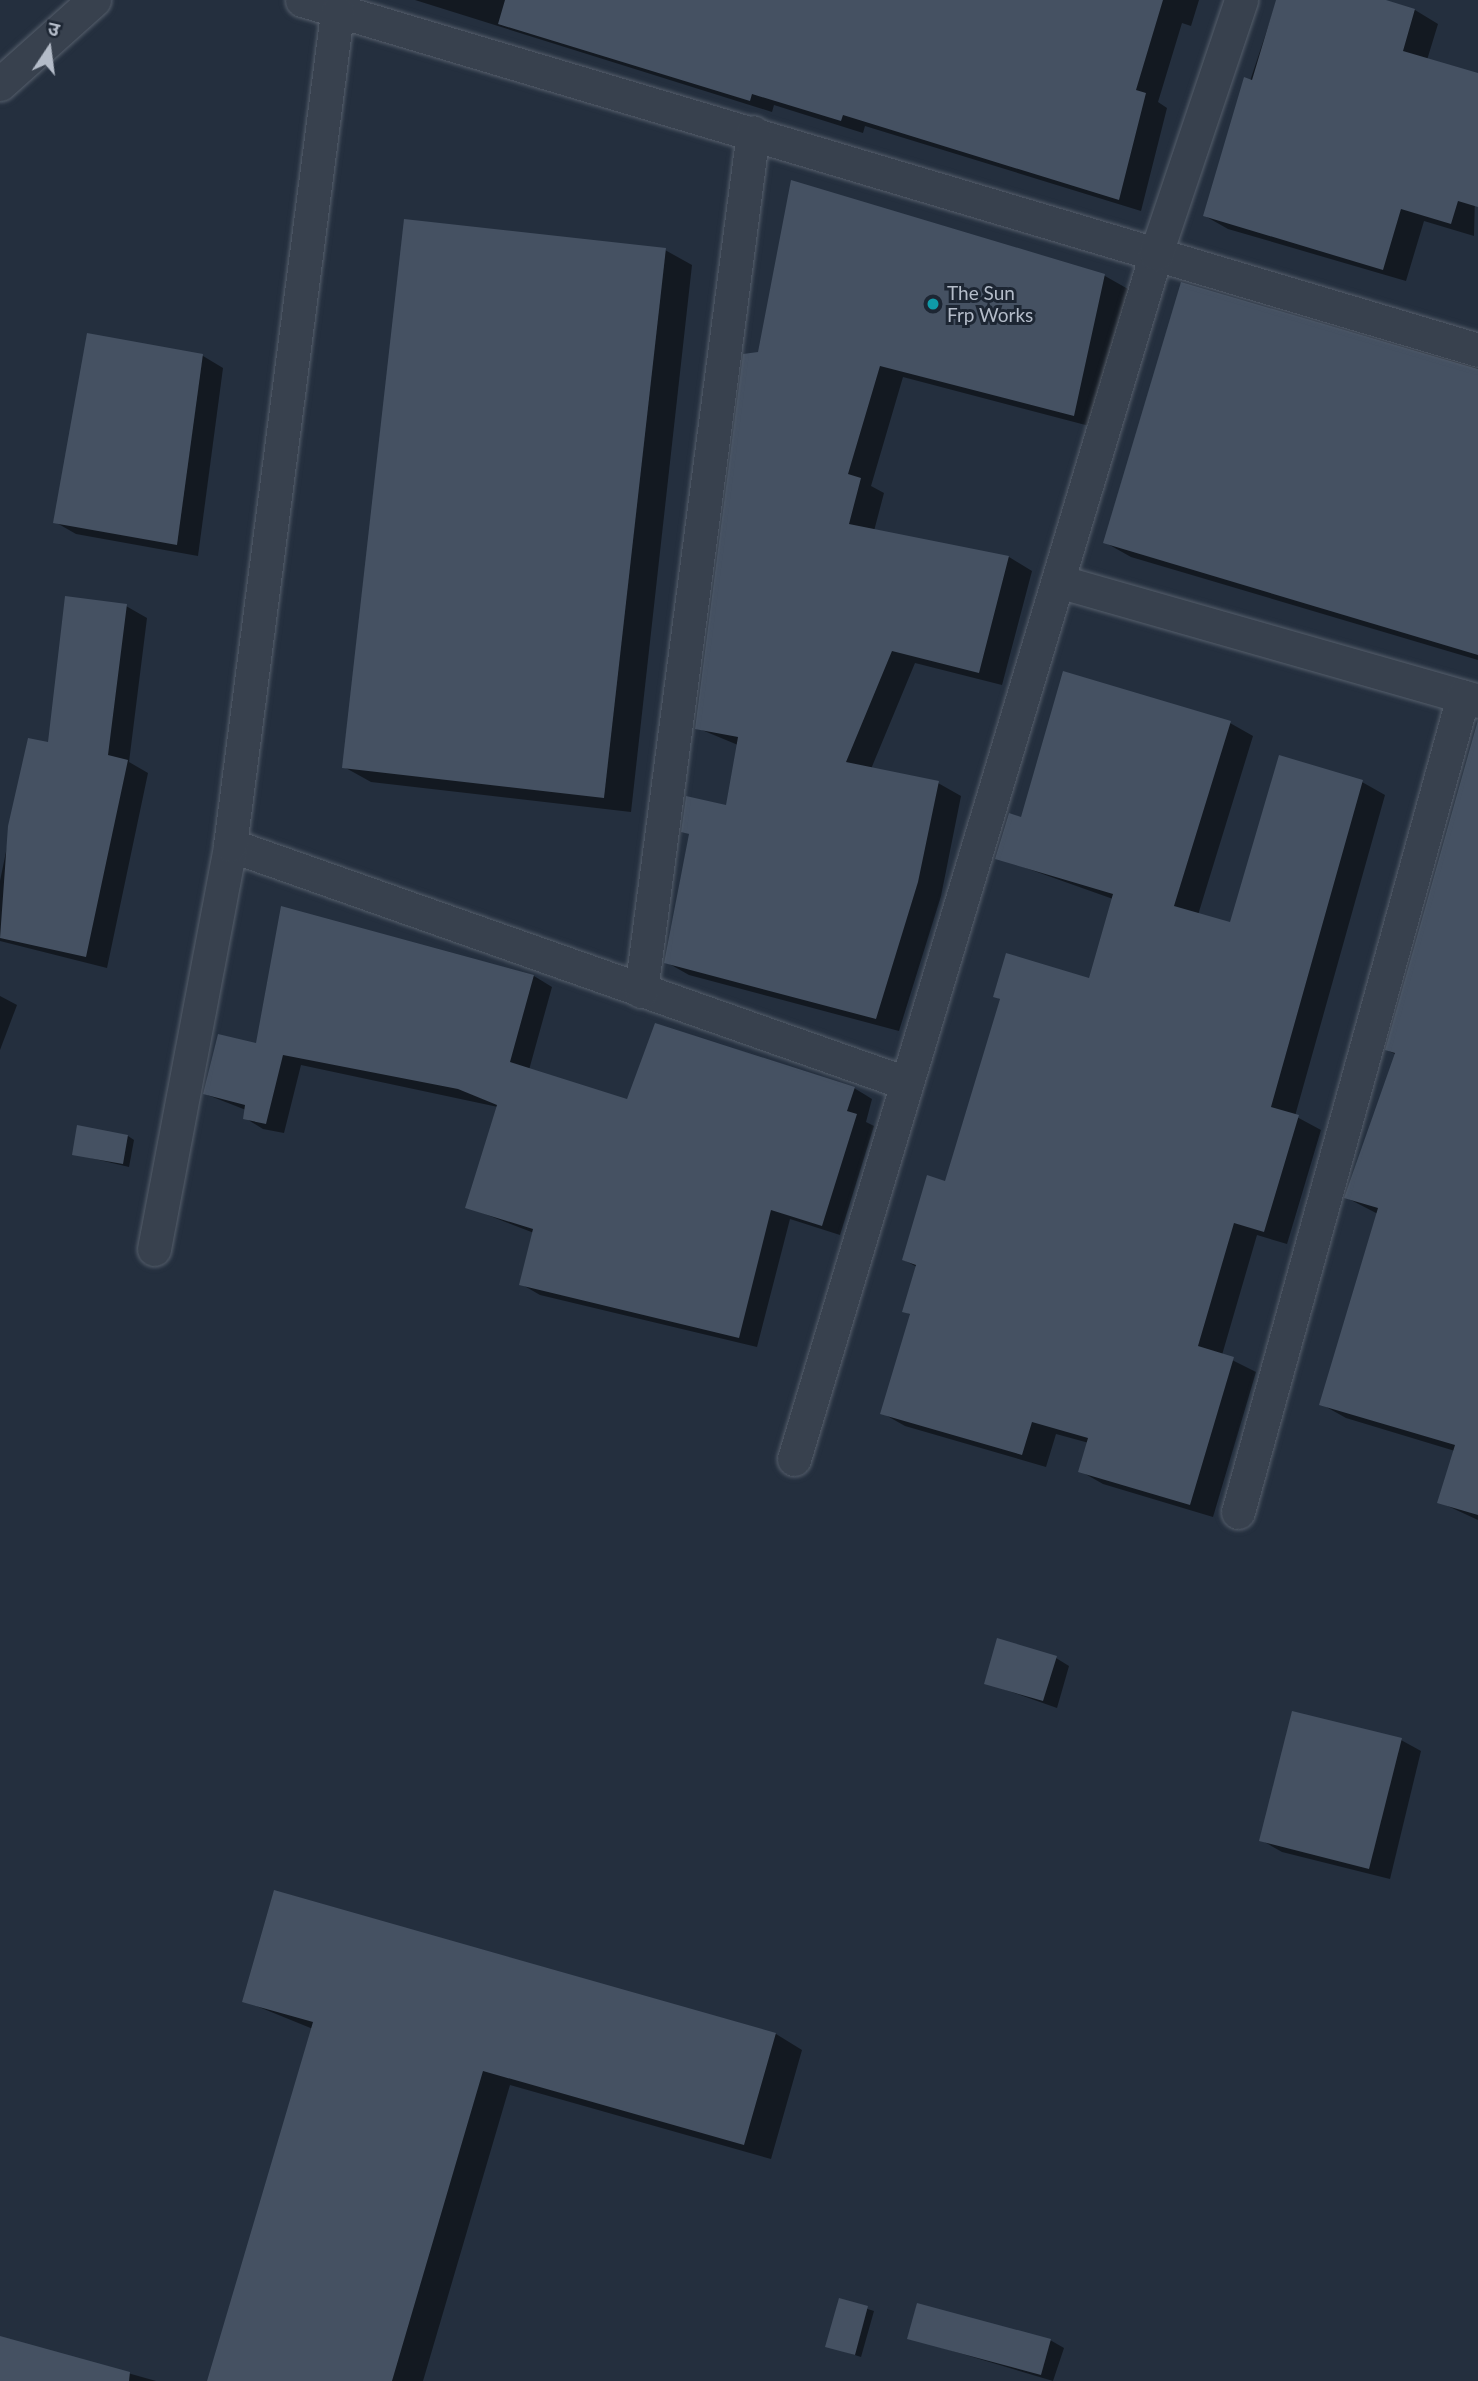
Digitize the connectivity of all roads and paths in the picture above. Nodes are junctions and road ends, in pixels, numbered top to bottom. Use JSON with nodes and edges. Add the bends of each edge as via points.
{"nodes":[{"id":1,"x":94,"y":0,"type":"edge"},
{"id":2,"x":302,"y":0,"type":"edge"},
{"id":3,"x":1241,"y":0,"type":"edge"},
{"id":4,"x":337,"y":13,"type":"junction"},
{"id":5,"x":0,"y":84,"type":"edge"},
{"id":6,"x":753,"y":132,"type":"junction"},
{"id":7,"x":1156,"y":253,"type":"junction"},
{"id":8,"x":1478,"y":350,"type":"edge"},
{"id":9,"x":1061,"y":582,"type":"junction"},
{"id":10,"x":1471,"y":698,"type":"edge"},
{"id":11,"x":230,"y":845,"type":"junction"},
{"id":12,"x":641,"y":990,"type":"junction"},
{"id":13,"x":906,"y":1083,"type":"junction"},
{"id":14,"x":154,"y":1249,"type":"dead end"},
{"id":15,"x":794,"y":1459,"type":"dead end"},
{"id":16,"x":1238,"y":1512,"type":"dead end"}],
"edges":[{"from":1,"to":5,"type":"street"},
{"from":2,"to":4,"type":"street"},
{"from":3,"to":7,"type":"street"},
{"from":4,"to":6,"type":"street"},
{"from":4,"to":11,"type":"street"},
{"from":6,"to":7,"type":"street"},
{"from":6,"to":12,"type":"street"},
{"from":7,"to":8,"type":"street"},
{"from":7,"to":9,"type":"street"},
{"from":9,"to":10,"type":"street"},
{"from":9,"to":13,"type":"street"},
{"from":10,"to":16,"type":"street"},
{"from":11,"to":12,"type":"street"},
{"from":11,"to":14,"type":"street"},
{"from":12,"to":13,"type":"street"},
{"from":13,"to":15,"type":"street"}]}
